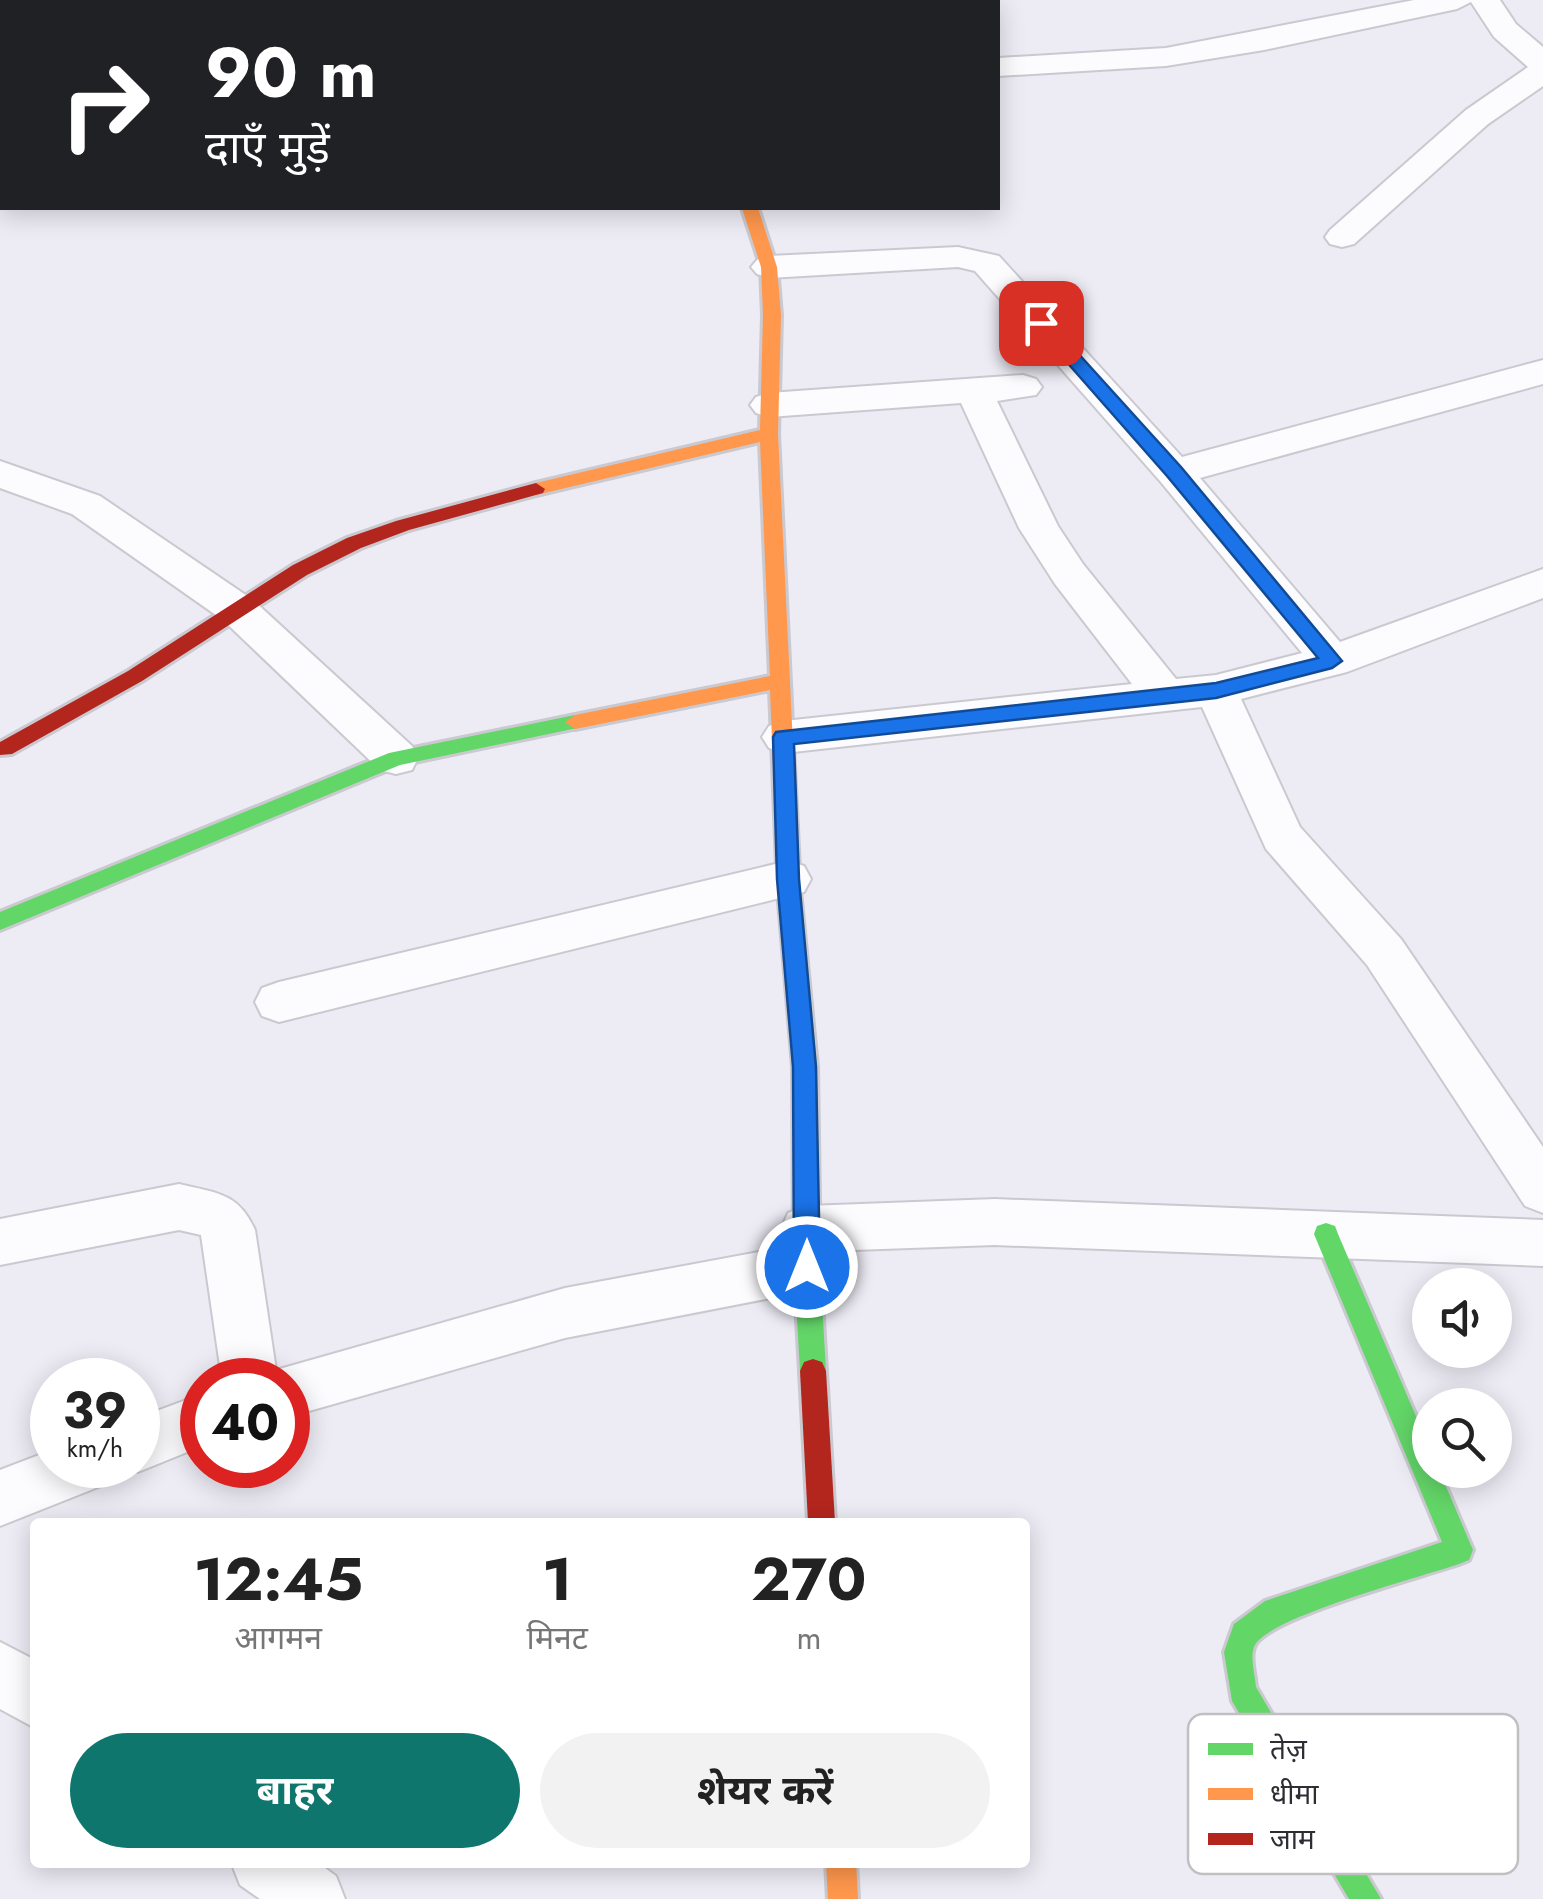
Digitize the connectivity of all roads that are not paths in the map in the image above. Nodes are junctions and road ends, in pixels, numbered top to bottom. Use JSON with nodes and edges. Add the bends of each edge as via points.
{"nodes":[{"id":1,"x":1457,"y":0,"type":"edge"},
{"id":2,"x":1485,"y":0,"type":"edge"},
{"id":3,"x":1541,"y":62,"type":"edge"},
{"id":4,"x":1000,"y":68,"type":"edge"},
{"id":5,"x":751,"y":210,"type":"edge"},
{"id":6,"x":1342,"y":237,"type":"dead end"},
{"id":7,"x":769,"y":268,"type":"junction"},
{"id":8,"x":1543,"y":372,"type":"edge"},
{"id":9,"x":1023,"y":387,"type":"dead end"},
{"id":10,"x":974,"y":392,"type":"junction"},
{"id":11,"x":769,"y":420,"type":"junction"},
{"id":12,"x":1174,"y":472,"type":"junction"},
{"id":13,"x":6,"y":481,"type":"edge"},
{"id":14,"x":1543,"y":583,"type":"edge"},
{"id":15,"x":238,"y":610,"type":"junction"},
{"id":16,"x":1332,"y":661,"type":"junction"},
{"id":17,"x":780,"y":681,"type":"junction"},
{"id":18,"x":1216,"y":690,"type":"junction"},
{"id":19,"x":1165,"y":696,"type":"junction"},
{"id":20,"x":784,"y":737,"type":"junction"},
{"id":21,"x":4,"y":749,"type":"dead end"},
{"id":22,"x":396,"y":758,"type":"junction"},
{"id":23,"x":788,"y":879,"type":"junction"},
{"id":24,"x":0,"y":921,"type":"edge"},
{"id":25,"x":279,"y":1002,"type":"dead end"},
{"id":26,"x":1543,"y":1190,"type":"edge"},
{"id":27,"x":1326,"y":1234,"type":"junction"},
{"id":28,"x":0,"y":1242,"type":"edge"},
{"id":29,"x":1543,"y":1243,"type":"edge"},
{"id":30,"x":807,"y":1248,"type":"junction"},
{"id":31,"x":247,"y":1358,"type":"edge"},
{"id":32,"x":310,"y":1384,"type":"edge"},
{"id":33,"x":30,"y":1486,"type":"edge"},
{"id":34,"x":0,"y":1498,"type":"edge"},
{"id":35,"x":822,"y":1518,"type":"edge"},
{"id":36,"x":0,"y":1672,"type":"edge"},
{"id":37,"x":30,"y":1693,"type":"edge"},
{"id":38,"x":1256,"y":1714,"type":"edge"},
{"id":39,"x":271,"y":1868,"type":"edge"},
{"id":40,"x":841,"y":1868,"type":"edge"},
{"id":41,"x":1351,"y":1874,"type":"edge"},
{"id":42,"x":313,"y":1899,"type":"edge"},
{"id":43,"x":843,"y":1899,"type":"edge"},
{"id":44,"x":1366,"y":1899,"type":"edge"}],
"edges":[{"from":1,"to":4,"type":"street","via":[[1166,57]]},
{"from":2,"to":3,"type":"street","via":[[1494,19]]},
{"from":3,"to":6,"type":"street"},
{"from":5,"to":7,"type":"street"},
{"from":7,"to":11,"type":"street"},
{"from":7,"to":12,"type":"street","via":[[943,258],[988,263]]},
{"from":8,"to":12,"type":"street"},
{"from":9,"to":10,"type":"street"},
{"from":10,"to":11,"type":"street"},
{"from":10,"to":19,"type":"street","via":[[1049,543]]},
{"from":11,"to":15,"type":"street","via":[[403,525],[354,543]]},
{"from":11,"to":17,"type":"street"},
{"from":12,"to":16,"type":"street"},
{"from":13,"to":15,"type":"street","via":[[86,505]]},
{"from":14,"to":16,"type":"street"},
{"from":15,"to":21,"type":"street"},
{"from":15,"to":22,"type":"street"},
{"from":16,"to":18,"type":"street"},
{"from":17,"to":20,"type":"street"},
{"from":17,"to":22,"type":"street"},
{"from":18,"to":19,"type":"street"},
{"from":18,"to":26,"type":"street","via":[[1282,837],[1384,952]]},
{"from":19,"to":20,"type":"street"},
{"from":20,"to":23,"type":"street"},
{"from":22,"to":24,"type":"street"},
{"from":23,"to":25,"type":"street"},
{"from":23,"to":30,"type":"street","via":[[804,1067]]},
{"from":27,"to":29,"type":"street"},
{"from":27,"to":30,"type":"street","via":[[996,1222]]},
{"from":27,"to":38,"type":"street","via":[[1459,1550],[1251,1623],[1235,1662]]},
{"from":28,"to":31,"type":"street","via":[[179,1207],[217,1216],[229,1230]]},
{"from":30,"to":32,"type":"street"},
{"from":30,"to":35,"type":"street"},
{"from":33,"to":34,"type":"street"},
{"from":36,"to":37,"type":"street"},
{"from":39,"to":42,"type":"street"},
{"from":40,"to":43,"type":"street"},
{"from":41,"to":44,"type":"street"}]}
